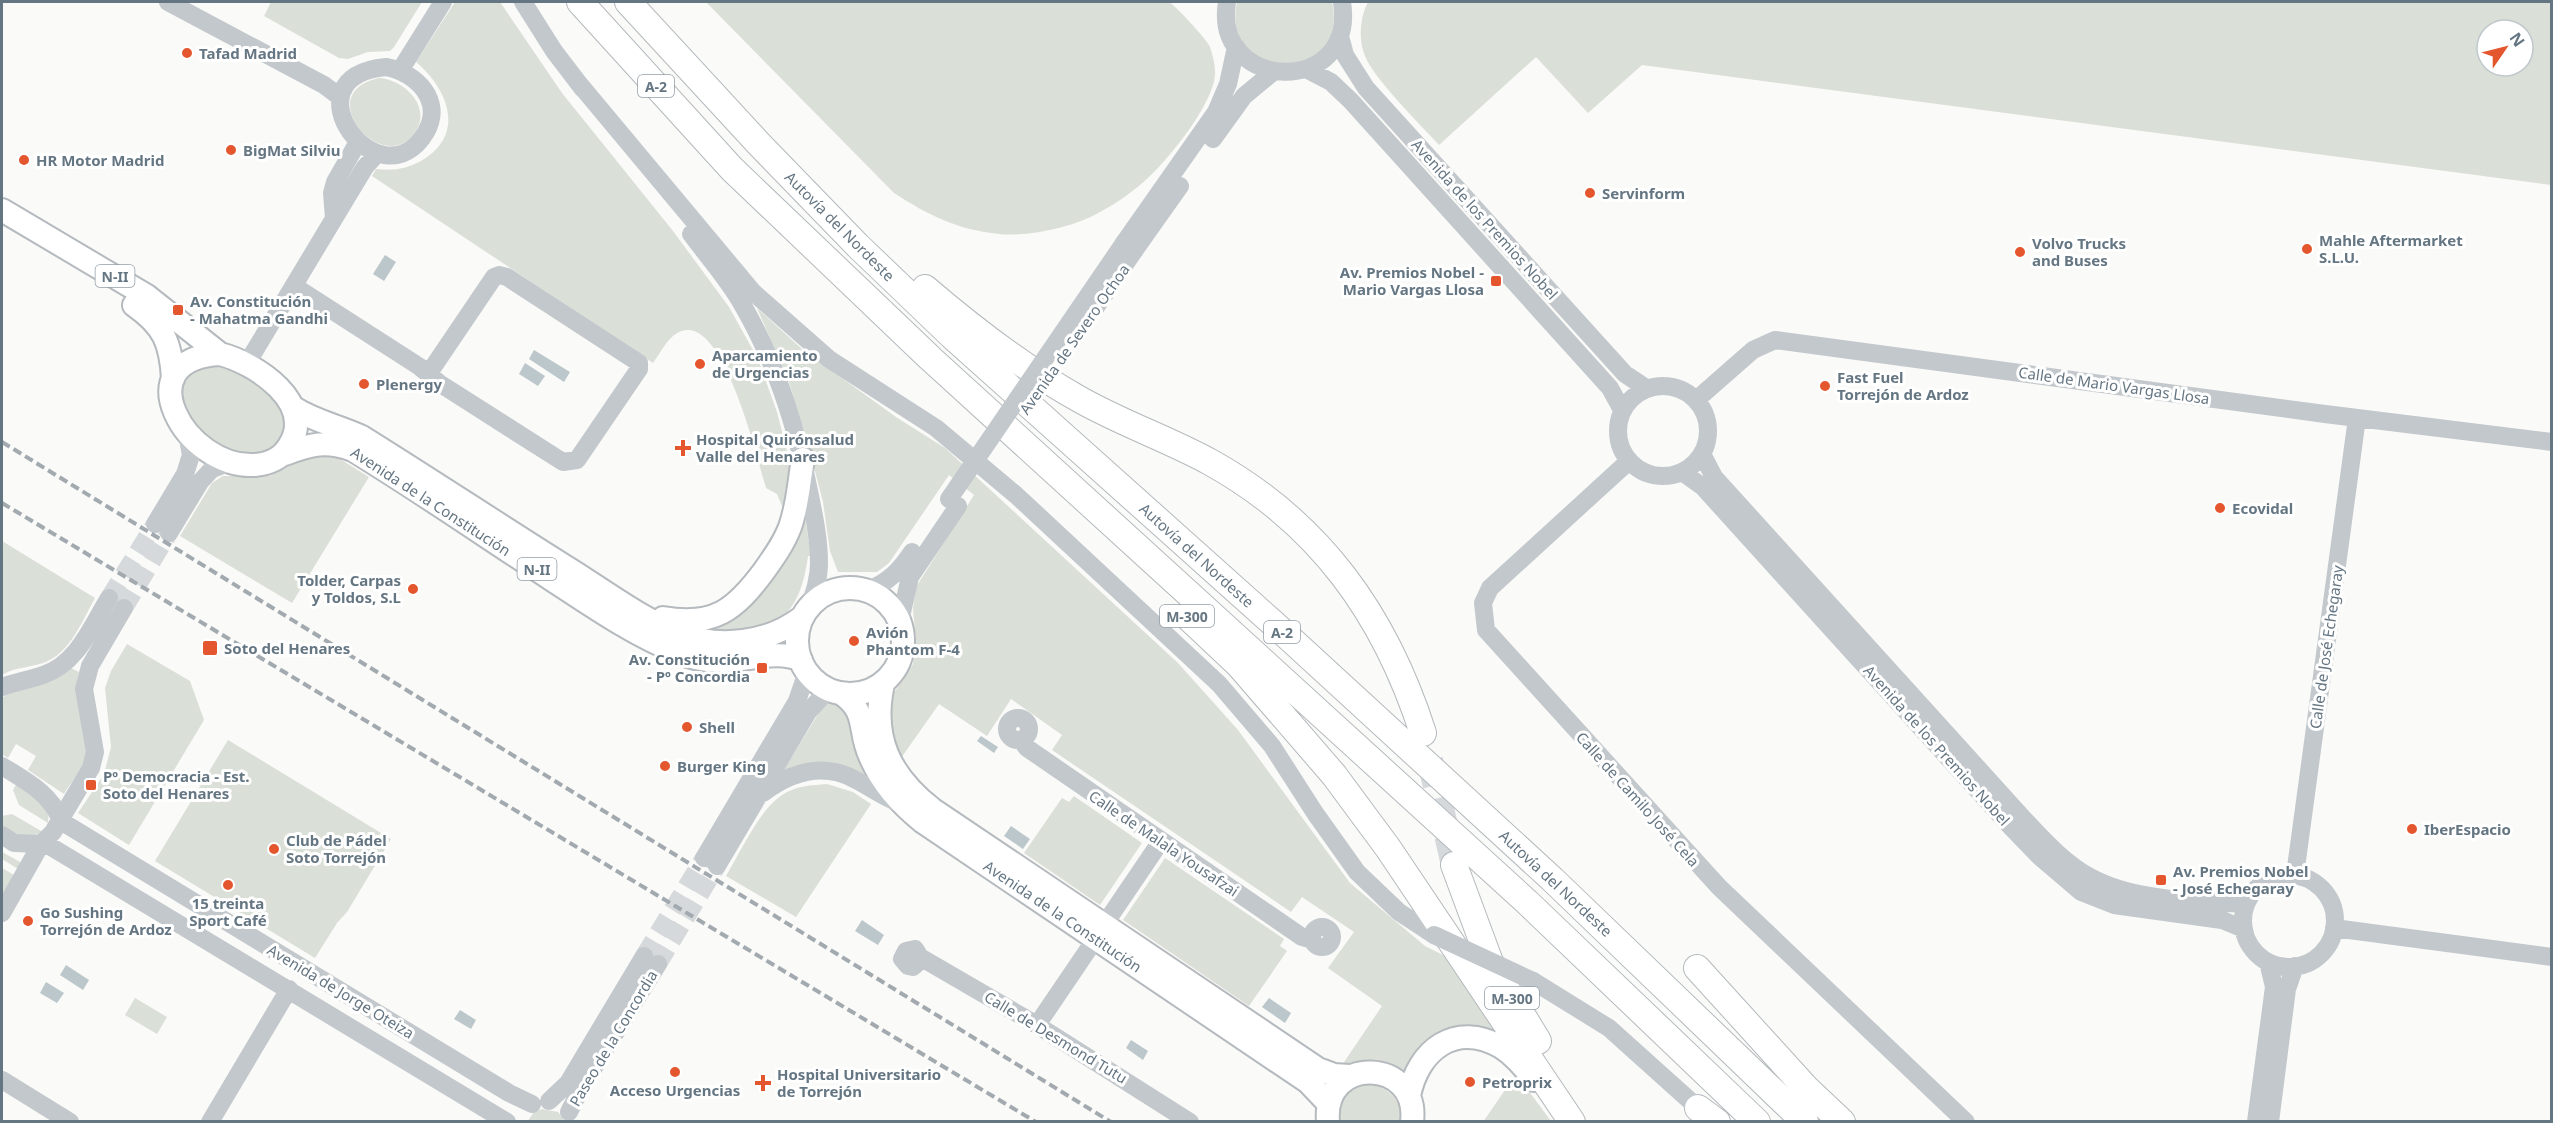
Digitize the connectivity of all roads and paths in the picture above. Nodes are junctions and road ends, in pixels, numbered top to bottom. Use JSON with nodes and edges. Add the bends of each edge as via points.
{"nodes":[{"id":1,"x":168,"y":2,"type":"edge"},
{"id":2,"x":189,"y":2,"type":"edge"},
{"id":3,"x":443,"y":2,"type":"edge"},
{"id":4,"x":523,"y":2,"type":"edge"},
{"id":5,"x":580,"y":2,"type":"edge"},
{"id":6,"x":628,"y":2,"type":"edge"},
{"id":7,"x":1227,"y":2,"type":"edge"},
{"id":8,"x":1342,"y":2,"type":"edge"},
{"id":9,"x":1340,"y":36,"type":"junction"},
{"id":10,"x":1236,"y":47,"type":"junction"},
{"id":11,"x":401,"y":69,"type":"junction"},
{"id":12,"x":1306,"y":69,"type":"junction"},
{"id":13,"x":1273,"y":72,"type":"junction"},
{"id":14,"x":350,"y":80,"type":"junction"},
{"id":15,"x":576,"y":80,"type":"junction"},
{"id":16,"x":340,"y":97,"type":"junction"},
{"id":17,"x":358,"y":142,"type":"junction"},
{"id":18,"x":759,"y":144,"type":"junction"},
{"id":19,"x":377,"y":154,"type":"junction"},
{"id":20,"x":732,"y":169,"type":"junction"},
{"id":21,"x":2,"y":210,"type":"edge"},
{"id":22,"x":334,"y":218,"type":"junction"},
{"id":23,"x":2,"y":226,"type":"edge"},
{"id":24,"x":1129,"y":247,"type":"junction"},
{"id":25,"x":294,"y":286,"type":"junction"},
{"id":26,"x":220,"y":354,"type":"junction"},
{"id":27,"x":246,"y":364,"type":"junction"},
{"id":28,"x":429,"y":373,"type":"junction"},
{"id":29,"x":173,"y":379,"type":"junction"},
{"id":30,"x":1646,"y":388,"type":"junction"},
{"id":31,"x":1696,"y":400,"type":"junction"},
{"id":32,"x":294,"y":408,"type":"junction"},
{"id":33,"x":1622,"y":410,"type":"junction"},
{"id":34,"x":2357,"y":418,"type":"junction"},
{"id":35,"x":187,"y":434,"type":"junction"},
{"id":36,"x":2552,"y":442,"type":"edge"},
{"id":37,"x":285,"y":454,"type":"junction"},
{"id":38,"x":1702,"y":454,"type":"junction"},
{"id":39,"x":803,"y":459,"type":"junction"},
{"id":40,"x":1629,"y":461,"type":"junction"},
{"id":41,"x":230,"y":462,"type":"junction"},
{"id":42,"x":1682,"y":472,"type":"junction"},
{"id":43,"x":954,"y":502,"type":"junction"},
{"id":44,"x":868,"y":590,"type":"junction"},
{"id":45,"x":635,"y":609,"type":"junction"},
{"id":46,"x":805,"y":613,"type":"junction"},
{"id":47,"x":900,"y":621,"type":"junction"},
{"id":48,"x":804,"y":666,"type":"junction"},
{"id":49,"x":883,"y":684,"type":"junction"},
{"id":50,"x":2,"y":687,"type":"edge"},
{"id":51,"x":835,"y":692,"type":"junction"},
{"id":52,"x":1423,"y":733,"type":"tunnel mouth"},
{"id":53,"x":1021,"y":740,"type":"dead end"},
{"id":54,"x":2,"y":766,"type":"edge"},
{"id":55,"x":759,"y":795,"type":"junction"},
{"id":56,"x":900,"y":803,"type":"junction"},
{"id":57,"x":60,"y":819,"type":"junction"},
{"id":58,"x":2,"y":835,"type":"edge"},
{"id":59,"x":1161,"y":841,"type":"junction"},
{"id":60,"x":42,"y":843,"type":"junction"},
{"id":61,"x":1454,"y":865,"type":"tunnel mouth"},
{"id":62,"x":2295,"y":875,"type":"junction"},
{"id":63,"x":2247,"y":902,"type":"junction"},
{"id":64,"x":2,"y":913,"type":"edge"},
{"id":65,"x":2244,"y":928,"type":"junction"},
{"id":66,"x":2334,"y":928,"type":"junction"},
{"id":67,"x":1100,"y":932,"type":"junction"},
{"id":68,"x":1312,"y":940,"type":"dead end"},
{"id":69,"x":920,"y":957,"type":"dead end"},
{"id":70,"x":2552,"y":957,"type":"edge"},
{"id":71,"x":2268,"y":962,"type":"junction"},
{"id":72,"x":295,"y":963,"type":"junction"},
{"id":73,"x":2295,"y":966,"type":"junction"},
{"id":74,"x":1697,"y":968,"type":"dead end"},
{"id":75,"x":314,"y":975,"type":"junction"},
{"id":76,"x":289,"y":989,"type":"junction"},
{"id":77,"x":1037,"y":1025,"type":"junction"},
{"id":78,"x":1349,"y":1076,"type":"junction"},
{"id":79,"x":2,"y":1080,"type":"edge"},
{"id":80,"x":1409,"y":1096,"type":"junction"},
{"id":81,"x":541,"y":1103,"type":"junction"},
{"id":82,"x":1328,"y":1112,"type":"edge"},
{"id":83,"x":571,"y":1117,"type":"edge"},
{"id":84,"x":1709,"y":1117,"type":"edge"},
{"id":85,"x":70,"y":1122,"type":"edge"},
{"id":86,"x":210,"y":1122,"type":"edge"},
{"id":87,"x":507,"y":1122,"type":"edge"},
{"id":88,"x":518,"y":1122,"type":"edge"},
{"id":89,"x":1190,"y":1122,"type":"edge"},
{"id":90,"x":1412,"y":1122,"type":"edge"},
{"id":91,"x":1567,"y":1122,"type":"edge"},
{"id":92,"x":1572,"y":1122,"type":"edge"},
{"id":93,"x":1591,"y":1122,"type":"edge"},
{"id":94,"x":1757,"y":1122,"type":"edge"},
{"id":95,"x":1805,"y":1122,"type":"edge"},
{"id":96,"x":1842,"y":1122,"type":"edge"},
{"id":97,"x":1966,"y":1122,"type":"edge"},
{"id":98,"x":2256,"y":1122,"type":"edge"},
{"id":99,"x":2270,"y":1122,"type":"edge"}],
"edges":[{"from":1,"to":16,"type":"street"},
{"from":2,"to":14,"type":"street","via":[[330,75]]},
{"from":3,"to":11,"type":"street"},
{"from":4,"to":15,"type":"street"},
{"from":5,"to":20,"type":"highway","number":"A-2"},
{"from":6,"to":18,"type":"highway","name":"Autovía del Nordeste","number":"A-2"},
{"from":7,"to":10,"type":"street","via":[[1228,30]]},
{"from":8,"to":9,"type":"street"},
{"from":9,"to":12,"type":"street","via":[[1326,56]]},
{"from":9,"to":30,"type":"street","name":"Avenida de los Premios Nobel","via":[[1345,55],[1366,88],[1625,374]]},
{"from":10,"to":13,"type":"street","via":[[1252,63]]},
{"from":10,"to":24,"type":"street","name":"Avenida de Severo Ochoa","via":[[1228,84],[1216,112]]},
{"from":11,"to":14,"type":"street","via":[[372,68]]},
{"from":11,"to":19,"type":"street","via":[[428,96],[431,124],[416,146],[404,153]]},
{"from":12,"to":13,"type":"street"},
{"from":12,"to":33,"type":"street","name":"Avenida de los Premios Nobel","via":[[1331,82],[1359,110],[1610,388]]},
{"from":13,"to":24,"type":"street","name":"Avenida de Severo Ochoa","via":[[1244,96]]},
{"from":14,"to":16,"type":"street"},
{"from":15,"to":39,"type":"street","via":[[741,301],[770,355]]},
{"from":15,"to":84,"type":"street","bridge":true,"via":[[761,300],[830,358],[936,428],[1016,495],[1219,684],[1272,746],[1357,872],[1399,912],[1434,935],[1533,981],[1608,1028]]},
{"from":16,"to":17,"type":"street","via":[[343,121]]},
{"from":17,"to":19,"type":"street"},
{"from":17,"to":22,"type":"street","via":[[335,182]]},
{"from":18,"to":52,"type":"highway","via":[[964,322],[1026,368],[1081,400],[1209,461],[1254,488],[1299,525],[1334,562],[1365,605],[1409,690]]},
{"from":18,"to":95,"type":"highway","name":"Autovía del Nordeste","number":"A-2","via":[[952,336],[1534,863]]},
{"from":19,"to":22,"type":"street"},
{"from":20,"to":92,"type":"highway","number":"M-300","via":[[809,261],[1239,664],[1334,775],[1388,848]]},
{"from":20,"to":94,"type":"highway","number":"A-2","via":[[930,358],[1528,903]]},
{"from":21,"to":26,"type":"main road","number":"N-II","via":[[147,296]]},
{"from":22,"to":25,"type":"street"},
{"from":23,"to":29,"type":"main road","number":"N-II","via":[[64,261],[158,324],[165,336]]},
{"from":24,"to":43,"type":"street","name":"Avenida de Severo Ochoa","bridge":true},
{"from":25,"to":27,"type":"street"},
{"from":25,"to":28,"type":"street"},
{"from":26,"to":27,"type":"main road","number":"N-II"},
{"from":26,"to":29,"type":"main road","via":[[191,360]]},
{"from":27,"to":32,"type":"main road","number":"N-II","via":[[279,388]]},
{"from":28,"to":28,"type":"street","via":[[499,274],[639,363],[639,369],[584,450],[571,463],[563,462]]},
{"from":29,"to":35,"type":"main road","number":"N-II","via":[[169,394],[174,414]]},
{"from":30,"to":31,"type":"street","via":[[1673,386]]},
{"from":30,"to":33,"type":"street"},
{"from":31,"to":34,"type":"street","name":"Calle de Mario Vargas Llosa","via":[[1753,350],[1775,340]]},
{"from":31,"to":38,"type":"street","via":[[1708,426]]},
{"from":32,"to":37,"type":"main road","via":[[294,439]]},
{"from":32,"to":45,"type":"main road","name":"Avenida de la Constitución","number":"N-II","via":[[320,423],[362,437]]},
{"from":33,"to":40,"type":"street","via":[[1618,437]]},
{"from":34,"to":36,"type":"street","name":"Calle de Mario Vargas Llosa"},
{"from":34,"to":62,"type":"street","name":"Calle de José Echegaray"},
{"from":35,"to":41,"type":"main road","number":"N-II","via":[[208,452]]},
{"from":35,"to":41,"type":"street","via":[[191,455],[162,529],[212,469]]},
{"from":37,"to":41,"type":"main road","number":"N-II","via":[[269,463]]},
{"from":37,"to":48,"type":"main road","name":"Avenida de la Constitución","number":"N-II","via":[[321,443],[353,450],[598,609],[676,652],[727,661],[788,654]]},
{"from":38,"to":42,"type":"street"},
{"from":38,"to":63,"type":"street","name":"Avenida de los Premios Nobel","via":[[1714,477],[2070,866],[2118,890],[2141,895],[2225,905]]},
{"from":39,"to":45,"type":"main road","via":[[798,497],[780,549],[739,602],[725,612],[692,621]]},
{"from":39,"to":46,"type":"street","via":[[819,565]]},
{"from":40,"to":42,"type":"street","via":[[1654,475]]},
{"from":40,"to":97,"type":"street","name":"Calle de Camilo José Cela","via":[[1490,588],[1483,603],[1486,630],[1719,887]]},
{"from":42,"to":65,"type":"street","name":"Avenida de los Premios Nobel","via":[[1703,487],[2010,826],[2061,876],[2081,892],[2114,904],[2223,920]]},
{"from":43,"to":44,"type":"street","name":"Avenida de Severo Ochoa","via":[[900,571],[884,584]]},
{"from":43,"to":47,"type":"street","name":"Avenida de Severo Ochoa","via":[[910,577]]},
{"from":44,"to":46,"type":"main road","number":"N-II","via":[[836,590],[820,598]]},
{"from":44,"to":47,"type":"main road","via":[[889,605]]},
{"from":45,"to":46,"type":"main road","name":"Avenida de la Constitución","number":"N-II","via":[[681,635],[727,642],[777,633]]},
{"from":46,"to":48,"type":"main road","via":[[797,634]]},
{"from":47,"to":49,"type":"main road","via":[[903,653],[897,668]]},
{"from":48,"to":51,"type":"main road","number":"N-II","via":[[817,683]]},
{"from":48,"to":55,"type":"street","via":[[797,701],[711,862]]},
{"from":49,"to":51,"type":"main road","via":[[855,695]]},
{"from":49,"to":67,"type":"main road","name":"Avenida de la Constitución","via":[[879,731],[894,767],[911,792]]},
{"from":50,"to":57,"type":"street","via":[[42,676],[72,658],[117,603],[84,689],[95,752],[85,780]]},
{"from":51,"to":55,"type":"street","via":[[808,712]]},
{"from":51,"to":56,"type":"main road","name":"Avenida de la Constitución","via":[[852,701],[860,711],[869,755]]},
{"from":53,"to":59,"type":"street","name":"Calle de Malala Yousafzai"},
{"from":54,"to":57,"type":"street","via":[[42,792],[55,805]]},
{"from":55,"to":56,"type":"street","via":[[790,776],[825,770],[852,777]]},
{"from":56,"to":67,"type":"main road","name":"Avenida de la Constitución","via":[[923,822]]},
{"from":57,"to":60,"type":"street"},
{"from":57,"to":72,"type":"street","name":"Avenida de Jorge Oteiza"},
{"from":58,"to":60,"type":"street","via":[[14,843]]},
{"from":59,"to":67,"type":"street"},
{"from":59,"to":68,"type":"street","name":"Calle de Malala Yousafzai"},
{"from":60,"to":64,"type":"street"},
{"from":60,"to":76,"type":"street","name":"Avenida de Jorge Oteiza"},
{"from":61,"to":93,"type":"highway","number":"M-300","via":[[1490,962]]},
{"from":62,"to":63,"type":"street","via":[[2266,881]]},
{"from":62,"to":66,"type":"street","via":[[2321,888],[2330,900]]},
{"from":63,"to":65,"type":"street"},
{"from":65,"to":71,"type":"street","via":[[2254,950]]},
{"from":66,"to":70,"type":"street"},
{"from":66,"to":73,"type":"street","via":[[2323,952]]},
{"from":67,"to":77,"type":"street"},
{"from":67,"to":78,"type":"main road","name":"Avenida de la Constitución","via":[[1318,1069]]},
{"from":67,"to":82,"type":"main road","name":"Avenida de la Constitución","via":[[1308,1082]]},
{"from":69,"to":77,"type":"street","name":"Calle de Desmond Tutu"},
{"from":71,"to":73,"type":"street"},
{"from":71,"to":98,"type":"street","via":[[2274,987]]},
{"from":72,"to":75,"type":"street","name":"Avenida de Jorge Oteiza"},
{"from":72,"to":76,"type":"street","via":[[285,974]]},
{"from":73,"to":99,"type":"street","via":[[2287,989]]},
{"from":74,"to":96,"type":"highway"},
{"from":75,"to":76,"type":"street","via":[[308,985]]},
{"from":75,"to":81,"type":"street","name":"Avenida de Jorge Oteiza","via":[[509,1094]]},
{"from":76,"to":86,"type":"street"},
{"from":76,"to":87,"type":"street","name":"Avenida de Jorge Oteiza"},
{"from":77,"to":89,"type":"street","name":"Calle de Desmond Tutu"},
{"from":78,"to":80,"type":"main road","name":"Avenida de la Constitución","via":[[1366,1071],[1383,1073],[1398,1082]]},
{"from":78,"to":82,"type":"main road","via":[[1333,1092]]},
{"from":79,"to":85,"type":"street"},
{"from":80,"to":90,"type":"main road"},
{"from":80,"to":91,"type":"main road","via":[[1415,1072],[1427,1054],[1449,1040],[1475,1038],[1501,1047],[1523,1066]]},
{"from":81,"to":83,"type":"street","name":"Avenida de Jorge Oteiza","via":[[560,1104]]},
{"from":81,"to":83,"type":"street","name":"Paseo de la Concordia","via":[[568,1083],[651,960],[580,1090]]},
{"from":81,"to":88,"type":"street","name":"Paseo de la Concordia","via":[[526,1109]]}]}
